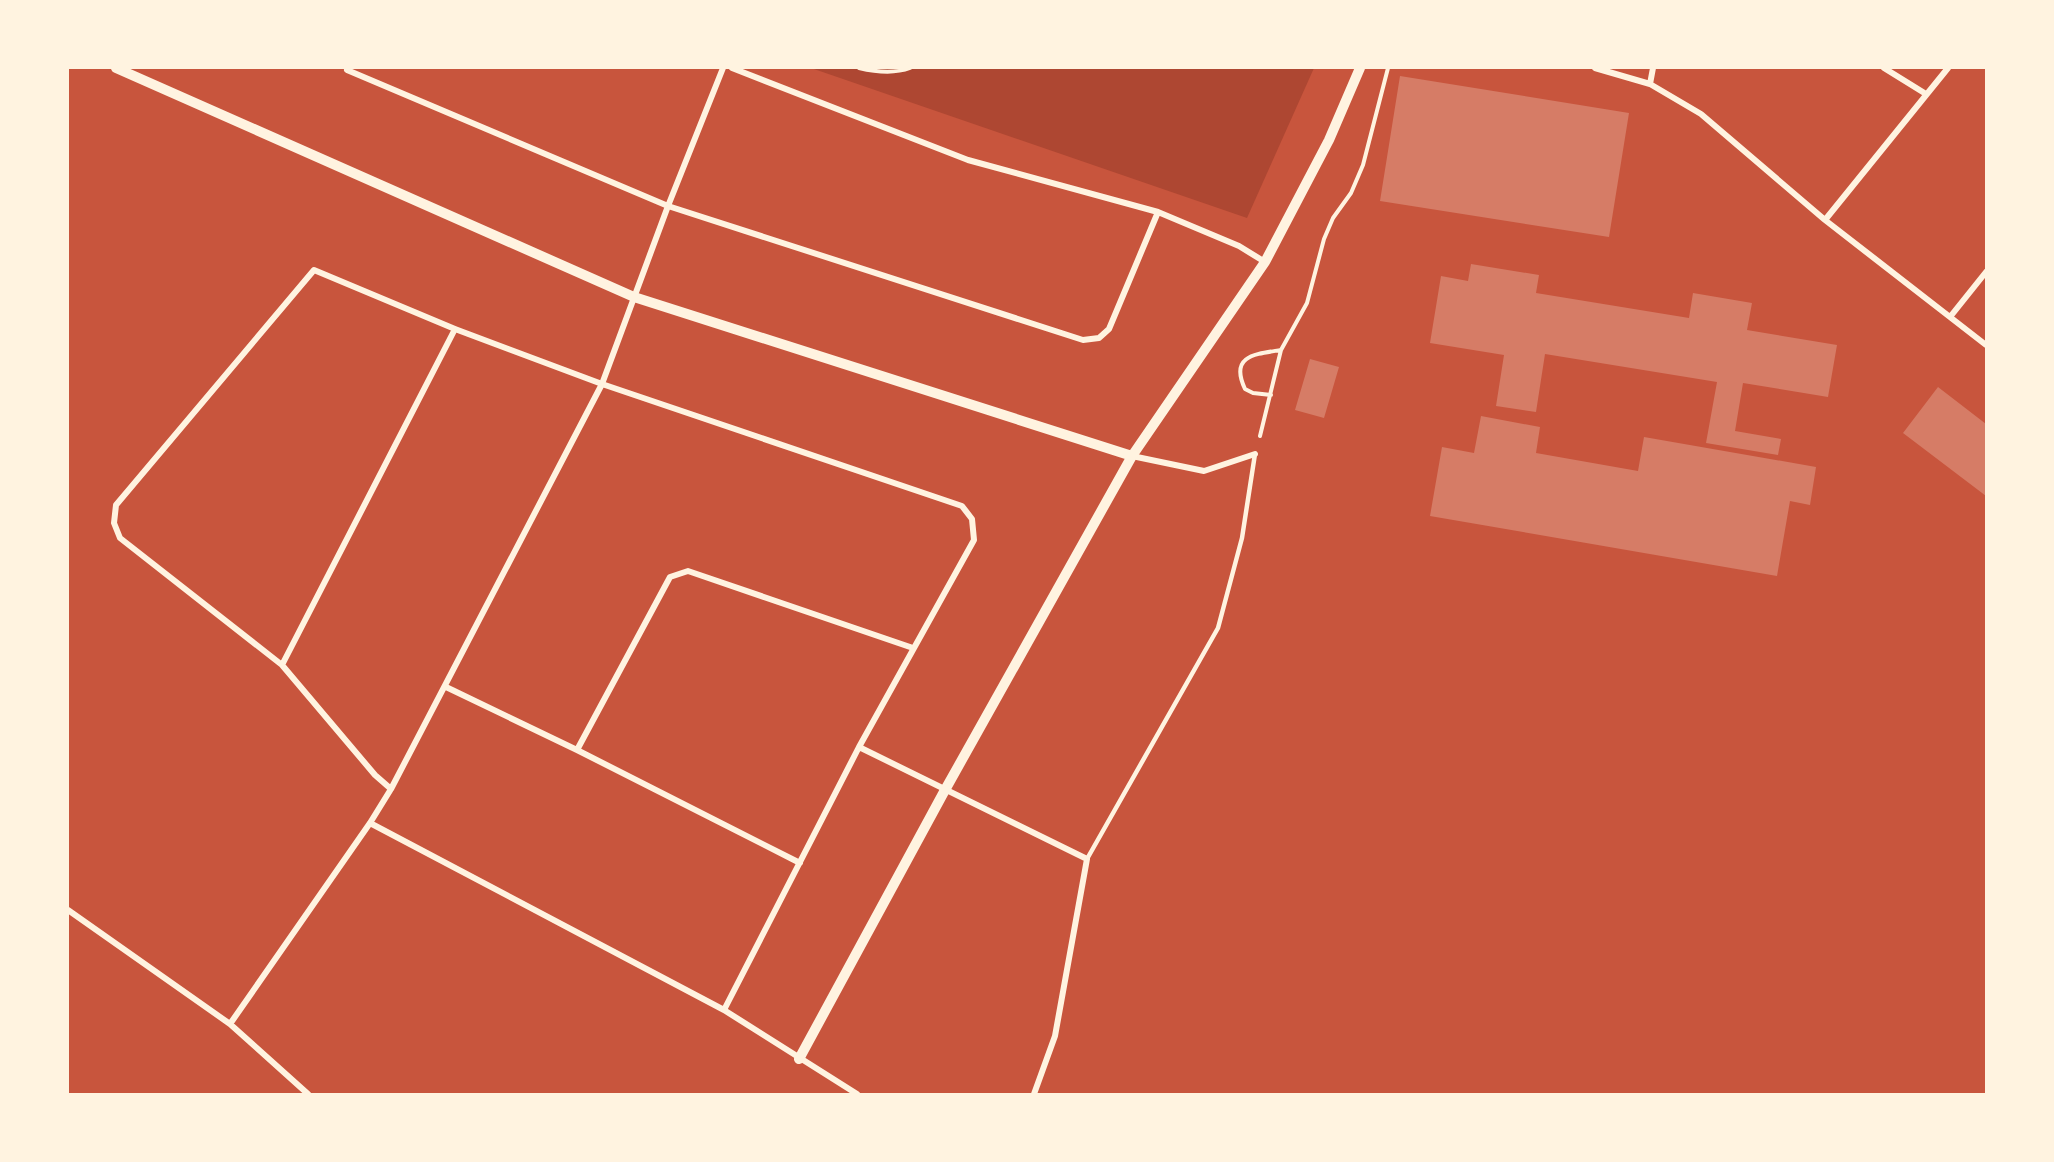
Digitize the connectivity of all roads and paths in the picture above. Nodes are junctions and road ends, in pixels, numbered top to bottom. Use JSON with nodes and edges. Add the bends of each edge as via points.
{"nodes":[{"id":1,"x":116,"y":68,"type":"edge"},
{"id":2,"x":349,"y":68,"type":"edge"},
{"id":3,"x":723,"y":68,"type":"edge"},
{"id":4,"x":732,"y":68,"type":"edge"},
{"id":5,"x":860,"y":68,"type":"edge"},
{"id":6,"x":910,"y":68,"type":"edge"},
{"id":7,"x":1360,"y":68,"type":"edge"},
{"id":8,"x":1388,"y":68,"type":"edge"},
{"id":9,"x":1595,"y":68,"type":"edge"},
{"id":10,"x":1653,"y":68,"type":"edge"},
{"id":11,"x":1884,"y":68,"type":"edge"},
{"id":12,"x":1948,"y":68,"type":"edge"},
{"id":13,"x":901,"y":69,"type":"edge"},
{"id":14,"x":1650,"y":84,"type":"junction"},
{"id":15,"x":1926,"y":94,"type":"junction"},
{"id":16,"x":668,"y":206,"type":"junction"},
{"id":17,"x":1158,"y":212,"type":"junction"},
{"id":18,"x":1826,"y":220,"type":"junction"},
{"id":19,"x":1265,"y":262,"type":"junction"},
{"id":20,"x":1986,"y":273,"type":"edge"},
{"id":21,"x":634,"y":297,"type":"junction"},
{"id":22,"x":1950,"y":317,"type":"junction"},
{"id":23,"x":455,"y":329,"type":"junction"},
{"id":24,"x":1986,"y":345,"type":"edge"},
{"id":25,"x":1281,"y":350,"type":"junction"},
{"id":26,"x":602,"y":384,"type":"junction"},
{"id":27,"x":1271,"y":394,"type":"junction"},
{"id":28,"x":1255,"y":454,"type":"junction"},
{"id":29,"x":1132,"y":456,"type":"junction"},
{"id":30,"x":913,"y":648,"type":"junction"},
{"id":31,"x":282,"y":665,"type":"junction"},
{"id":32,"x":446,"y":687,"type":"junction"},
{"id":33,"x":859,"y":747,"type":"junction"},
{"id":34,"x":577,"y":750,"type":"junction"},
{"id":35,"x":391,"y":789,"type":"junction"},
{"id":36,"x":945,"y":790,"type":"junction"},
{"id":37,"x":370,"y":823,"type":"junction"},
{"id":38,"x":1087,"y":859,"type":"junction"},
{"id":39,"x":800,"y":863,"type":"junction"},
{"id":40,"x":68,"y":910,"type":"edge"},
{"id":41,"x":724,"y":1010,"type":"junction"},
{"id":42,"x":230,"y":1024,"type":"junction"},
{"id":43,"x":799,"y":1059,"type":"junction"},
{"id":44,"x":308,"y":1095,"type":"edge"},
{"id":45,"x":857,"y":1095,"type":"edge"},
{"id":46,"x":1034,"y":1095,"type":"edge"}],
"edges":[{"from":1,"to":21,"type":"street"},
{"from":2,"to":16,"type":"street"},
{"from":3,"to":16,"type":"street"},
{"from":4,"to":17,"type":"street","via":[[968,160]]},
{"from":5,"to":13,"type":"path","via":[[873,72]]},
{"from":6,"to":13,"type":"path"},
{"from":7,"to":19,"type":"street","via":[[1329,140]]},
{"from":8,"to":25,"type":"path","via":[[1363,165],[1352,193],[1333,218],[1307,303]]},
{"from":9,"to":14,"type":"street"},
{"from":10,"to":14,"type":"street"},
{"from":11,"to":15,"type":"street"},
{"from":12,"to":15,"type":"street"},
{"from":14,"to":18,"type":"street","via":[[1701,114]]},
{"from":15,"to":18,"type":"street"},
{"from":16,"to":17,"type":"street","via":[[1083,340],[1099,338],[1109,329]]},
{"from":16,"to":21,"type":"street"},
{"from":17,"to":19,"type":"street","via":[[1239,246]]},
{"from":18,"to":22,"type":"street"},
{"from":19,"to":29,"type":"street"},
{"from":20,"to":22,"type":"street"},
{"from":21,"to":26,"type":"street"},
{"from":21,"to":29,"type":"street"},
{"from":22,"to":24,"type":"street"},
{"from":23,"to":26,"type":"street"},
{"from":23,"to":31,"type":"street"},
{"from":23,"to":31,"type":"street","via":[[314,270],[116,505],[114,523],[120,538]]},
{"from":25,"to":27,"type":"path"},
{"from":25,"to":27,"type":"path","via":[[1251,356],[1243,361],[1240,370],[1245,388],[1253,393]]},
{"from":26,"to":30,"type":"street","via":[[962,506],[972,519],[974,540]]},
{"from":26,"to":32,"type":"street"},
{"from":27,"to":28,"type":"path"},
{"from":28,"to":29,"type":"street","via":[[1204,471]]},
{"from":28,"to":38,"type":"lane","via":[[1242,538],[1218,628]]},
{"from":29,"to":36,"type":"street"},
{"from":30,"to":33,"type":"street"},
{"from":30,"to":34,"type":"street","via":[[688,571],[670,578]]},
{"from":31,"to":35,"type":"street"},
{"from":32,"to":34,"type":"street"},
{"from":32,"to":35,"type":"street"},
{"from":33,"to":36,"type":"street"},
{"from":33,"to":39,"type":"street"},
{"from":34,"to":39,"type":"street"},
{"from":35,"to":37,"type":"street"},
{"from":36,"to":38,"type":"street"},
{"from":36,"to":43,"type":"street"},
{"from":37,"to":41,"type":"street"},
{"from":37,"to":42,"type":"street"},
{"from":38,"to":46,"type":"street","via":[[1054,1036]]},
{"from":39,"to":41,"type":"street"},
{"from":40,"to":42,"type":"street"},
{"from":41,"to":43,"type":"street"},
{"from":42,"to":44,"type":"street"},
{"from":43,"to":45,"type":"street"}]}
